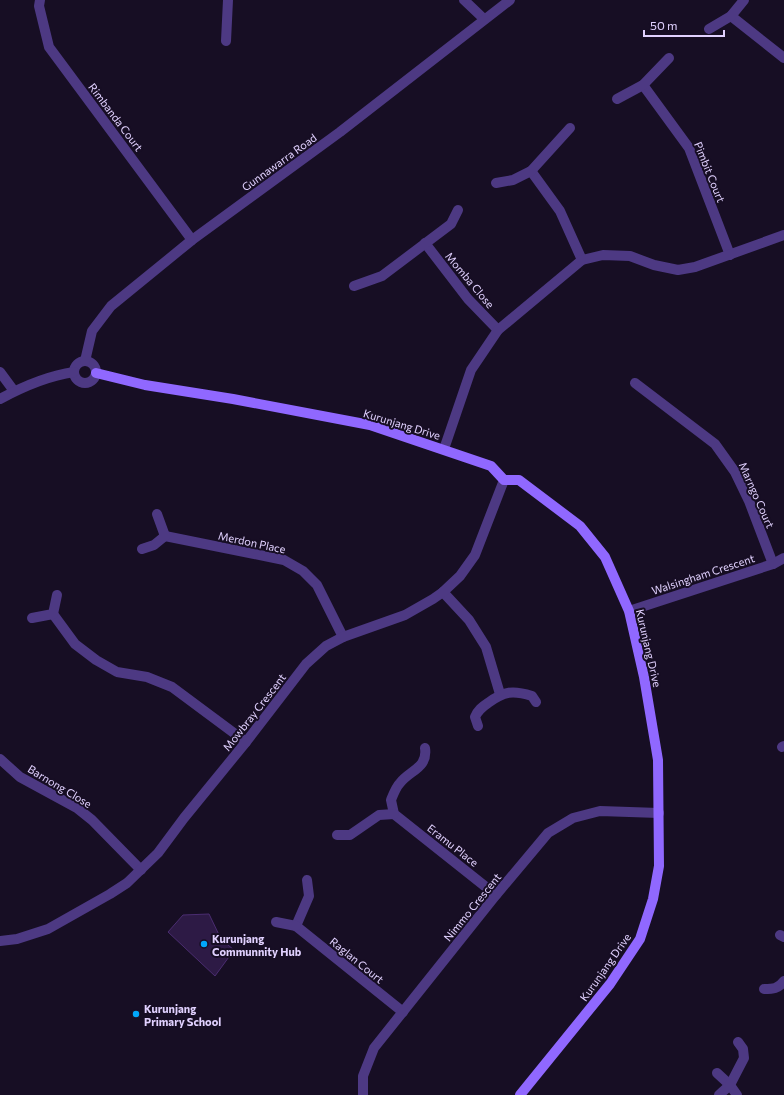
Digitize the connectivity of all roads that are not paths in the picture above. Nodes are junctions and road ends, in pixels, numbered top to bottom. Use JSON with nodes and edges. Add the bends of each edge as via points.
{"nodes":[{"id":1,"x":40,"y":0,"type":"edge"},
{"id":2,"x":228,"y":0,"type":"edge"},
{"id":3,"x":464,"y":0,"type":"edge"},
{"id":4,"x":510,"y":0,"type":"edge"},
{"id":5,"x":744,"y":0,"type":"edge"},
{"id":6,"x":731,"y":16,"type":"junction"},
{"id":7,"x":484,"y":19,"type":"junction"},
{"id":8,"x":709,"y":29,"type":"dead end"},
{"id":9,"x":226,"y":41,"type":"dead end"},
{"id":10,"x":668,"y":58,"type":"dead end"},
{"id":11,"x":784,"y":58,"type":"edge"},
{"id":12,"x":643,"y":85,"type":"junction"},
{"id":13,"x":617,"y":99,"type":"dead end"},
{"id":14,"x":570,"y":128,"type":"dead end"},
{"id":15,"x":531,"y":171,"type":"junction"},
{"id":16,"x":496,"y":183,"type":"dead end"},
{"id":17,"x":458,"y":210,"type":"dead end"},
{"id":18,"x":784,"y":235,"type":"edge"},
{"id":19,"x":192,"y":240,"type":"junction"},
{"id":20,"x":425,"y":243,"type":"junction"},
{"id":21,"x":730,"y":255,"type":"junction"},
{"id":22,"x":582,"y":260,"type":"junction"},
{"id":23,"x":354,"y":286,"type":"dead end"},
{"id":24,"x":498,"y":330,"type":"junction"},
{"id":25,"x":85,"y":361,"type":"junction"},
{"id":26,"x":0,"y":372,"type":"edge"},
{"id":27,"x":74,"y":372,"type":"junction"},
{"id":28,"x":96,"y":373,"type":"junction"},
{"id":29,"x":636,"y":383,"type":"dead end"},
{"id":30,"x":14,"y":391,"type":"junction"},
{"id":31,"x":0,"y":398,"type":"edge"},
{"id":32,"x":444,"y":450,"type":"junction"},
{"id":33,"x":504,"y":480,"type":"junction"},
{"id":34,"x":157,"y":514,"type":"dead end"},
{"id":35,"x":165,"y":536,"type":"junction"},
{"id":36,"x":142,"y":549,"type":"dead end"},
{"id":37,"x":784,"y":558,"type":"edge"},
{"id":38,"x":773,"y":564,"type":"junction"},
{"id":39,"x":443,"y":592,"type":"junction"},
{"id":40,"x":57,"y":595,"type":"dead end"},
{"id":41,"x":629,"y":611,"type":"junction"},
{"id":42,"x":53,"y":614,"type":"junction"},
{"id":43,"x":32,"y":618,"type":"dead end"},
{"id":44,"x":343,"y":637,"type":"junction"},
{"id":45,"x":500,"y":694,"type":"junction"},
{"id":46,"x":536,"y":702,"type":"dead end"},
{"id":47,"x":478,"y":726,"type":"dead end"},
{"id":48,"x":246,"y":742,"type":"junction"},
{"id":49,"x":425,"y":748,"type":"dead end"},
{"id":50,"x":0,"y":759,"type":"edge"},
{"id":51,"x":659,"y":813,"type":"junction"},
{"id":52,"x":394,"y":814,"type":"junction"},
{"id":53,"x":337,"y":835,"type":"dead end"},
{"id":54,"x":141,"y":870,"type":"junction"},
{"id":55,"x":307,"y":880,"type":"dead end"},
{"id":56,"x":496,"y":895,"type":"junction"},
{"id":57,"x":276,"y":922,"type":"dead end"},
{"id":58,"x":296,"y":926,"type":"junction"},
{"id":59,"x":0,"y":941,"type":"edge"},
{"id":60,"x":784,"y":981,"type":"edge"},
{"id":61,"x":764,"y":989,"type":"dead end"},
{"id":62,"x":404,"y":1012,"type":"junction"},
{"id":63,"x":738,"y":1042,"type":"dead end"},
{"id":64,"x":717,"y":1073,"type":"dead end"},
{"id":65,"x":730,"y":1085,"type":"junction"},
{"id":66,"x":363,"y":1095,"type":"edge"},
{"id":67,"x":520,"y":1095,"type":"edge"},
{"id":68,"x":719,"y":1095,"type":"edge"},
{"id":69,"x":737,"y":1095,"type":"edge"}],
"edges":[{"from":1,"to":19,"type":"street","name":"Rimbanda Court","via":[[39,6],[49,47]]},
{"from":2,"to":9,"type":"street"},
{"from":3,"to":7,"type":"street"},
{"from":4,"to":7,"type":"street","name":"Gunnawarra Road"},
{"from":5,"to":6,"type":"street"},
{"from":6,"to":8,"type":"street"},
{"from":6,"to":11,"type":"street"},
{"from":7,"to":19,"type":"street","name":"Gunnawarra Road","via":[[340,132]]},
{"from":10,"to":12,"type":"street"},
{"from":12,"to":13,"type":"street"},
{"from":12,"to":21,"type":"street","name":"Pimbit Court","via":[[689,148]]},
{"from":14,"to":15,"type":"street"},
{"from":15,"to":16,"type":"street","via":[[513,180]]},
{"from":15,"to":22,"type":"street","via":[[560,211]]},
{"from":17,"to":20,"type":"street","via":[[451,224]]},
{"from":18,"to":21,"type":"street"},
{"from":19,"to":25,"type":"street","name":"Gunnawarra Road","via":[[111,306],[92,331]]},
{"from":20,"to":23,"type":"street","via":[[382,276]]},
{"from":20,"to":24,"type":"street","name":"Momba Close","via":[[468,299]]},
{"from":21,"to":22,"type":"street","via":[[678,270],[630,256],[603,255]]},
{"from":22,"to":24,"type":"street"},
{"from":24,"to":32,"type":"street","via":[[471,370]]},
{"from":25,"to":27,"type":"street","via":[[78,363]]},
{"from":25,"to":28,"type":"street","via":[[92,363]]},
{"from":26,"to":30,"type":"street"},
{"from":27,"to":28,"type":"street","via":[[79,381],[86,383],[93,380]]},
{"from":27,"to":30,"type":"street","via":[[57,374]]},
{"from":28,"to":32,"type":"street","name":"Kurunjang Drive","via":[[144,385],[370,425]]},
{"from":29,"to":38,"type":"street","name":"Marngo Court","via":[[715,444],[735,472]]},
{"from":30,"to":31,"type":"street"},
{"from":32,"to":33,"type":"street","name":"Kurunjang Drive","via":[[492,466]]},
{"from":33,"to":39,"type":"street","name":"Mowbray Crescent","via":[[475,555],[460,576]]},
{"from":33,"to":41,"type":"street","name":"Kurunjang Drive","via":[[519,480],[580,526],[605,557]]},
{"from":34,"to":35,"type":"street"},
{"from":35,"to":36,"type":"street","via":[[154,545]]},
{"from":35,"to":44,"type":"street","name":"Merdon Place","via":[[284,560],[302,571],[317,586]]},
{"from":37,"to":38,"type":"street","name":"Walsingham Crescent"},
{"from":38,"to":41,"type":"street","name":"Walsingham Crescent"},
{"from":39,"to":44,"type":"street","name":"Mowbray Crescent","via":[[405,615]]},
{"from":39,"to":45,"type":"street","via":[[469,620],[486,647]]},
{"from":40,"to":42,"type":"street"},
{"from":41,"to":51,"type":"street","name":"Kurunjang Drive","via":[[644,677],[658,760]]},
{"from":42,"to":43,"type":"street"},
{"from":42,"to":48,"type":"street","via":[[75,644],[96,660],[117,672],[147,677],[172,687]]},
{"from":44,"to":48,"type":"street","name":"Mowbray Crescent","via":[[326,646],[306,664]]},
{"from":45,"to":46,"type":"street","via":[[519,692],[532,696]]},
{"from":45,"to":47,"type":"street","via":[[479,709],[475,717]]},
{"from":48,"to":54,"type":"street","name":"Mowbray Crescent","via":[[158,853]]},
{"from":49,"to":52,"type":"street","via":[[426,755],[422,764],[400,783],[391,800]]},
{"from":50,"to":54,"type":"street","name":"Barnong Close","via":[[20,776],[92,820]]},
{"from":51,"to":56,"type":"street","name":"Nimmo Crescent","via":[[600,811],[573,818],[548,833]]},
{"from":51,"to":67,"type":"street","name":"Kurunjang Drive","via":[[659,866],[640,939],[610,984]]},
{"from":52,"to":53,"type":"street","via":[[379,815],[350,835]]},
{"from":52,"to":56,"type":"street","name":"Eramu Place"},
{"from":54,"to":59,"type":"street","name":"Mowbray Crescent","via":[[110,894],[48,929],[17,939]]},
{"from":55,"to":58,"type":"street","via":[[309,896]]},
{"from":56,"to":62,"type":"street","name":"Nimmo Crescent"},
{"from":57,"to":58,"type":"street","name":"Raglan Court"},
{"from":58,"to":62,"type":"street","name":"Raglan Court"},
{"from":60,"to":61,"type":"street","via":[[773,989]]},
{"from":62,"to":66,"type":"street","name":"Nimmo Crescent","via":[[374,1048],[363,1076]]},
{"from":63,"to":65,"type":"street","via":[[743,1049],[744,1058]]},
{"from":64,"to":65,"type":"street"},
{"from":65,"to":68,"type":"street"},
{"from":65,"to":69,"type":"street"}]}
